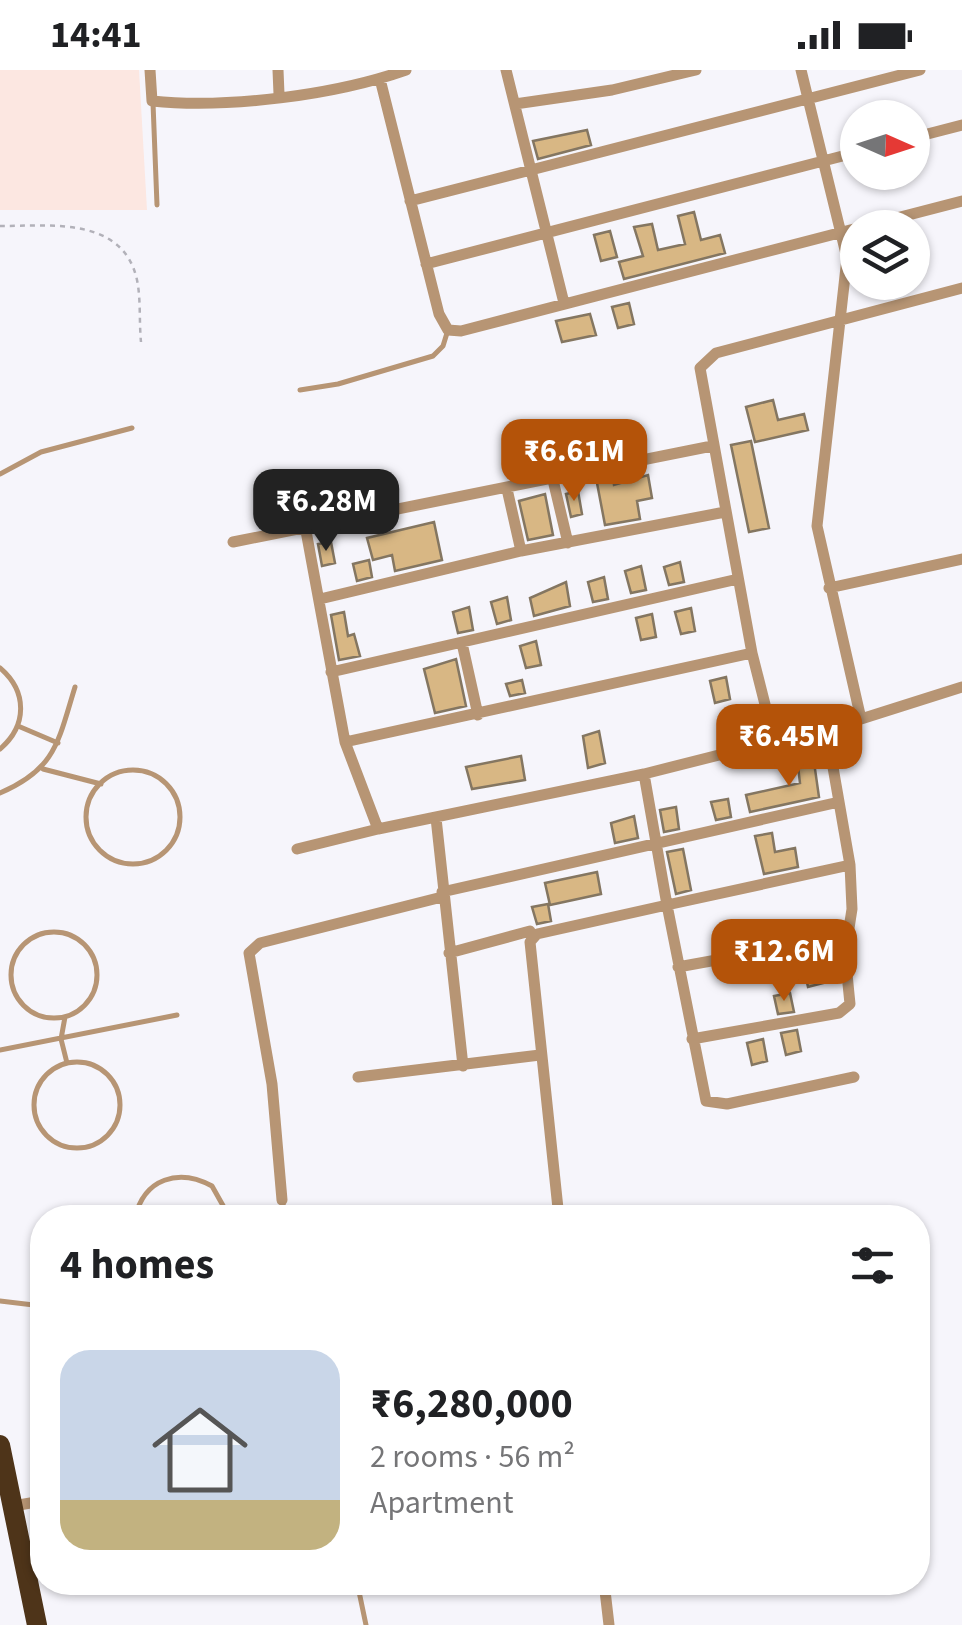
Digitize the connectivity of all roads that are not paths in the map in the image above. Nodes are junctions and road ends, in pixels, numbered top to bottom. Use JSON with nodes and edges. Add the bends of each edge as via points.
{"nodes":[{"id":1,"x":150,"y":70,"type":"edge"},
{"id":2,"x":278,"y":70,"type":"edge"},
{"id":3,"x":406,"y":70,"type":"edge"},
{"id":4,"x":506,"y":70,"type":"edge"},
{"id":5,"x":696,"y":70,"type":"edge"},
{"id":6,"x":802,"y":70,"type":"edge"},
{"id":7,"x":920,"y":70,"type":"edge"},
{"id":8,"x":380,"y":79,"type":"junction"},
{"id":9,"x":279,"y":94,"type":"junction"},
{"id":10,"x":808,"y":99,"type":"junction"},
{"id":11,"x":152,"y":100,"type":"junction"},
{"id":12,"x":514,"y":104,"type":"junction"},
{"id":13,"x":962,"y":125,"type":"edge"},
{"id":14,"x":930,"y":133,"type":"edge"},
{"id":15,"x":840,"y":157,"type":"edge"},
{"id":16,"x":825,"y":161,"type":"junction"},
{"id":17,"x":530,"y":170,"type":"junction"},
{"id":18,"x":410,"y":201,"type":"junction"},
{"id":19,"x":962,"y":201,"type":"edge"},
{"id":20,"x":157,"y":205,"type":"dead end"},
{"id":21,"x":926,"y":210,"type":"edge"},
{"id":22,"x":840,"y":227,"type":"edge"},
{"id":23,"x":840,"y":231,"type":"edge"},
{"id":24,"x":546,"y":233,"type":"junction"},
{"id":25,"x":426,"y":264,"type":"junction"},
{"id":26,"x":962,"y":288,"type":"edge"},
{"id":27,"x":843,"y":300,"type":"edge"},
{"id":28,"x":564,"y":303,"type":"junction"},
{"id":29,"x":841,"y":319,"type":"junction"},
{"id":30,"x":448,"y":330,"type":"junction"},
{"id":31,"x":300,"y":390,"type":"dead end"},
{"id":32,"x":132,"y":428,"type":"dead end"},
{"id":33,"x":712,"y":446,"type":"junction"},
{"id":34,"x":0,"y":474,"type":"edge"},
{"id":35,"x":553,"y":480,"type":"junction"},
{"id":36,"x":508,"y":489,"type":"junction"},
{"id":37,"x":725,"y":512,"type":"junction"},
{"id":38,"x":306,"y":530,"type":"junction"},
{"id":39,"x":233,"y":542,"type":"dead end"},
{"id":40,"x":568,"y":543,"type":"junction"},
{"id":41,"x":521,"y":551,"type":"junction"},
{"id":42,"x":962,"y":558,"type":"edge"},
{"id":43,"x":738,"y":579,"type":"junction"},
{"id":44,"x":828,"y":588,"type":"junction"},
{"id":45,"x":320,"y":599,"type":"junction"},
{"id":46,"x":462,"y":643,"type":"junction"},
{"id":47,"x":752,"y":653,"type":"junction"},
{"id":48,"x":0,"y":668,"type":"edge"},
{"id":49,"x":332,"y":672,"type":"junction"},
{"id":50,"x":74,"y":687,"type":"dead end"},
{"id":51,"x":962,"y":687,"type":"edge"},
{"id":52,"x":478,"y":715,"type":"junction"},
{"id":53,"x":861,"y":718,"type":"junction"},
{"id":54,"x":18,"y":726,"type":"junction"},
{"id":55,"x":826,"y":727,"type":"junction"},
{"id":56,"x":774,"y":740,"type":"junction"},
{"id":57,"x":345,"y":742,"type":"junction"},
{"id":58,"x":58,"y":744,"type":"junction"},
{"id":59,"x":0,"y":750,"type":"edge"},
{"id":60,"x":43,"y":769,"type":"junction"},
{"id":61,"x":644,"y":774,"type":"junction"},
{"id":62,"x":101,"y":784,"type":"junction"},
{"id":63,"x":0,"y":793,"type":"edge"},
{"id":64,"x":839,"y":802,"type":"junction"},
{"id":65,"x":436,"y":818,"type":"junction"},
{"id":66,"x":378,"y":829,"type":"junction"},
{"id":67,"x":656,"y":844,"type":"junction"},
{"id":68,"x":298,"y":849,"type":"dead end"},
{"id":69,"x":850,"y":865,"type":"junction"},
{"id":70,"x":442,"y":892,"type":"junction"},
{"id":71,"x":667,"y":905,"type":"junction"},
{"id":72,"x":530,"y":932,"type":"dead end"},
{"id":73,"x":848,"y":936,"type":"junction"},
{"id":74,"x":450,"y":953,"type":"junction"},
{"id":75,"x":678,"y":967,"type":"junction"},
{"id":76,"x":176,"y":1015,"type":"dead end"},
{"id":77,"x":64,"y":1017,"type":"junction"},
{"id":78,"x":61,"y":1039,"type":"junction"},
{"id":79,"x":692,"y":1039,"type":"junction"},
{"id":80,"x":0,"y":1050,"type":"edge"},
{"id":81,"x":540,"y":1055,"type":"junction"},
{"id":82,"x":68,"y":1062,"type":"junction"},
{"id":83,"x":463,"y":1066,"type":"junction"},
{"id":84,"x":358,"y":1077,"type":"dead end"},
{"id":85,"x":854,"y":1077,"type":"dead end"},
{"id":86,"x":282,"y":1200,"type":"joint"},
{"id":87,"x":140,"y":1205,"type":"edge"},
{"id":88,"x":223,"y":1205,"type":"edge"},
{"id":89,"x":283,"y":1205,"type":"edge"},
{"id":90,"x":557,"y":1205,"type":"edge"},
{"id":91,"x":0,"y":1300,"type":"edge"},
{"id":92,"x":30,"y":1304,"type":"edge"},
{"id":93,"x":0,"y":1445,"type":"edge"},
{"id":94,"x":7,"y":1508,"type":"edge"},
{"id":95,"x":360,"y":1595,"type":"edge"},
{"id":96,"x":606,"y":1595,"type":"edge"},
{"id":97,"x":24,"y":1625,"type":"edge"},
{"id":98,"x":37,"y":1625,"type":"edge"},
{"id":99,"x":366,"y":1625,"type":"edge"},
{"id":100,"x":609,"y":1625,"type":"edge"}],
"edges":[{"from":1,"to":11,"type":"street"},
{"from":2,"to":9,"type":"street"},
{"from":3,"to":8,"type":"street"},
{"from":4,"to":12,"type":"street"},
{"from":5,"to":12,"type":"street"},
{"from":6,"to":10,"type":"street"},
{"from":7,"to":10,"type":"street"},
{"from":8,"to":9,"type":"street"},
{"from":8,"to":18,"type":"street"},
{"from":9,"to":11,"type":"street","via":[[192,105]]},
{"from":10,"to":16,"type":"street"},
{"from":10,"to":17,"type":"street"},
{"from":11,"to":20,"type":"lane"},
{"from":12,"to":17,"type":"street"},
{"from":13,"to":14,"type":"street"},
{"from":15,"to":16,"type":"street"},
{"from":16,"to":22,"type":"street"},
{"from":16,"to":24,"type":"street"},
{"from":17,"to":18,"type":"street"},
{"from":17,"to":24,"type":"street"},
{"from":18,"to":25,"type":"street"},
{"from":19,"to":21,"type":"street"},
{"from":23,"to":28,"type":"street"},
{"from":24,"to":25,"type":"street"},
{"from":24,"to":28,"type":"street"},
{"from":25,"to":30,"type":"street"},
{"from":26,"to":29,"type":"street"},
{"from":27,"to":29,"type":"street"},
{"from":28,"to":30,"type":"street"},
{"from":29,"to":33,"type":"street","via":[[709,356],[700,376]]},
{"from":29,"to":44,"type":"street","via":[[817,526]]},
{"from":30,"to":31,"type":"lane","via":[[432,356]]},
{"from":32,"to":34,"type":"lane","via":[[41,452]]},
{"from":33,"to":35,"type":"street"},
{"from":33,"to":37,"type":"street"},
{"from":35,"to":36,"type":"street"},
{"from":35,"to":40,"type":"street"},
{"from":36,"to":38,"type":"street"},
{"from":36,"to":41,"type":"street"},
{"from":37,"to":40,"type":"street"},
{"from":37,"to":43,"type":"street"},
{"from":38,"to":39,"type":"street"},
{"from":38,"to":45,"type":"street"},
{"from":40,"to":41,"type":"street"},
{"from":41,"to":45,"type":"street"},
{"from":42,"to":44,"type":"street"},
{"from":43,"to":46,"type":"street"},
{"from":43,"to":47,"type":"street"},
{"from":44,"to":53,"type":"street"},
{"from":45,"to":49,"type":"street"},
{"from":46,"to":49,"type":"street"},
{"from":46,"to":52,"type":"street"},
{"from":47,"to":52,"type":"street"},
{"from":47,"to":56,"type":"street"},
{"from":48,"to":54,"type":"lane","via":[[18,688]]},
{"from":49,"to":57,"type":"street"},
{"from":50,"to":58,"type":"lane"},
{"from":51,"to":53,"type":"street"},
{"from":52,"to":57,"type":"street"},
{"from":53,"to":55,"type":"street"},
{"from":54,"to":58,"type":"lane"},
{"from":54,"to":59,"type":"lane"},
{"from":55,"to":56,"type":"street"},
{"from":55,"to":64,"type":"street"},
{"from":56,"to":61,"type":"street"},
{"from":57,"to":66,"type":"street"},
{"from":58,"to":60,"type":"lane"},
{"from":60,"to":62,"type":"lane"},
{"from":60,"to":63,"type":"lane"},
{"from":61,"to":65,"type":"street"},
{"from":61,"to":67,"type":"street"},
{"from":62,"to":62,"type":"lane","via":[[131,770],[162,780],[179,814],[170,845],[158,857],[129,865],[94,846],[86,814]]},
{"from":64,"to":67,"type":"street"},
{"from":64,"to":69,"type":"street"},
{"from":65,"to":66,"type":"street"},
{"from":65,"to":70,"type":"street"},
{"from":66,"to":68,"type":"street"},
{"from":67,"to":70,"type":"street"},
{"from":67,"to":71,"type":"street"},
{"from":69,"to":71,"type":"street"},
{"from":69,"to":73,"type":"street"},
{"from":70,"to":74,"type":"street"},
{"from":70,"to":86,"type":"street","via":[[260,943],[250,953]]},
{"from":71,"to":75,"type":"street"},
{"from":71,"to":81,"type":"street","via":[[537,934],[530,942]]},
{"from":72,"to":74,"type":"street"},
{"from":73,"to":75,"type":"street"},
{"from":73,"to":79,"type":"street","via":[[847,1011]]},
{"from":74,"to":83,"type":"street"},
{"from":75,"to":79,"type":"street"},
{"from":76,"to":78,"type":"lane"},
{"from":77,"to":77,"type":"lane","via":[[36,1014],[13,987],[20,948],[45,932],[81,941],[98,972],[89,1001]]},
{"from":77,"to":78,"type":"lane"},
{"from":78,"to":80,"type":"lane"},
{"from":78,"to":82,"type":"lane"},
{"from":79,"to":85,"type":"street","via":[[702,1092],[714,1105]]},
{"from":81,"to":83,"type":"street"},
{"from":81,"to":90,"type":"street"},
{"from":82,"to":82,"type":"lane","via":[[103,1071],[120,1101],[111,1130],[87,1147],[58,1144],[35,1117],[37,1087]]},
{"from":83,"to":84,"type":"street"},
{"from":86,"to":89,"type":"lane"},
{"from":87,"to":88,"type":"lane","via":[[156,1183],[181,1176],[212,1186]]},
{"from":91,"to":92,"type":"lane"},
{"from":93,"to":94,"type":"highway"},
{"from":94,"to":97,"type":"highway"},
{"from":94,"to":98,"type":"highway"},
{"from":95,"to":99,"type":"lane"},
{"from":96,"to":100,"type":"street"}]}
